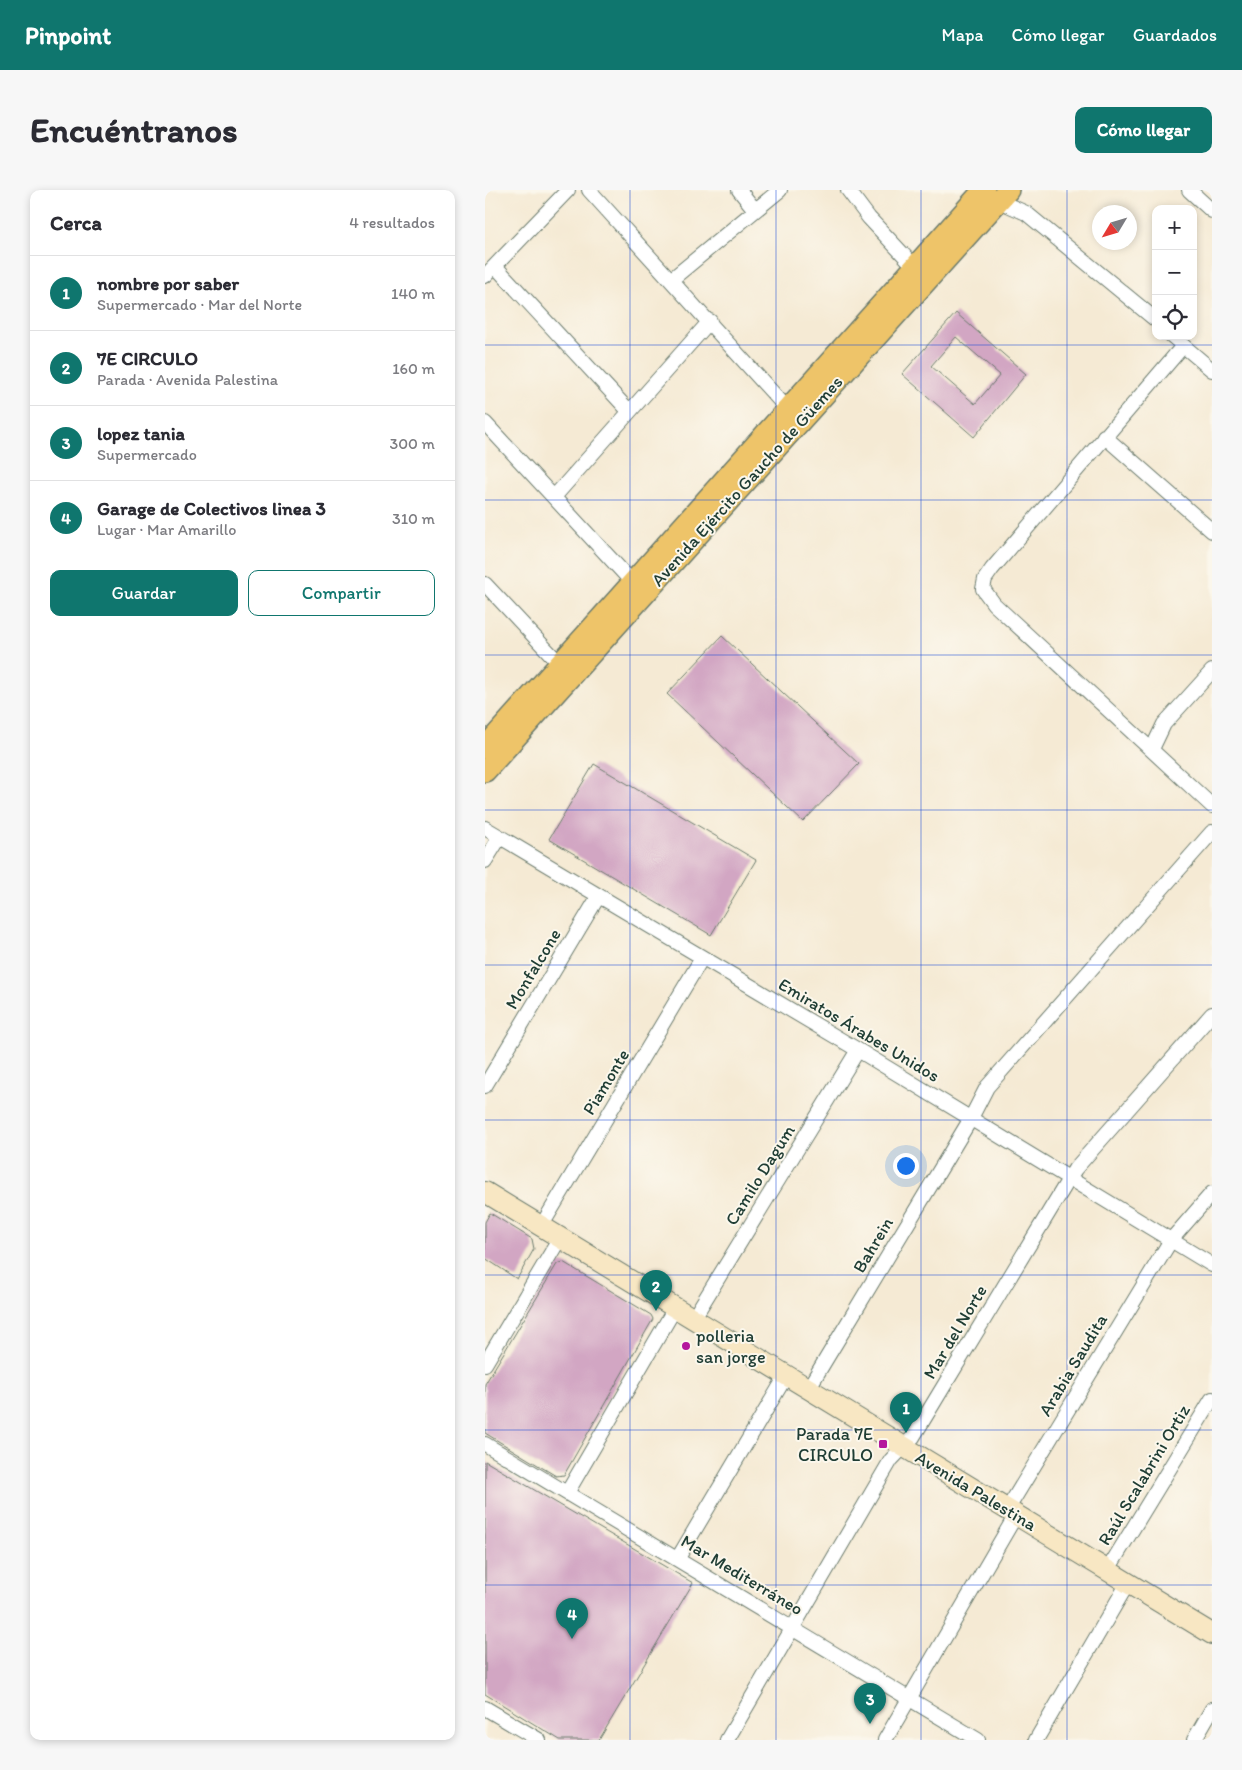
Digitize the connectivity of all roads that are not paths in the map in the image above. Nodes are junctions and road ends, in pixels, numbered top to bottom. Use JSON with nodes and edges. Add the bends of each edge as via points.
{"nodes":[{"id":1,"x":568,"y":190,"type":"edge"},
{"id":2,"x":589,"y":190,"type":"edge"},
{"id":3,"x":739,"y":190,"type":"edge"},
{"id":4,"x":780,"y":190,"type":"edge"},
{"id":5,"x":848,"y":190,"type":"edge"},
{"id":6,"x":1189,"y":190,"type":"edge"},
{"id":7,"x":989,"y":193,"type":"edge"},
{"id":8,"x":755,"y":210,"type":"junction"},
{"id":9,"x":1212,"y":211,"type":"edge"},
{"id":10,"x":915,"y":267,"type":"junction"},
{"id":11,"x":490,"y":271,"type":"edge"},
{"id":12,"x":672,"y":279,"type":"junction"},
{"id":13,"x":1152,"y":317,"type":"edge"},
{"id":14,"x":710,"y":321,"type":"junction"},
{"id":15,"x":1177,"y":341,"type":"edge"},
{"id":16,"x":1212,"y":370,"type":"edge"},
{"id":17,"x":629,"y":411,"type":"junction"},
{"id":18,"x":793,"y":415,"type":"junction"},
{"id":19,"x":485,"y":424,"type":"edge"},
{"id":20,"x":1104,"y":436,"type":"junction"},
{"id":21,"x":554,"y":497,"type":"junction"},
{"id":22,"x":1212,"y":532,"type":"edge"},
{"id":23,"x":633,"y":583,"type":"junction"},
{"id":24,"x":485,"y":584,"type":"edge"},
{"id":25,"x":560,"y":664,"type":"junction"},
{"id":26,"x":1212,"y":671,"type":"edge"},
{"id":27,"x":486,"y":744,"type":"edge"},
{"id":28,"x":1152,"y":749,"type":"junction"},
{"id":29,"x":485,"y":770,"type":"edge"},
{"id":30,"x":1212,"y":806,"type":"edge"},
{"id":31,"x":485,"y":828,"type":"edge"},
{"id":32,"x":1212,"y":832,"type":"edge"},
{"id":33,"x":500,"y":837,"type":"junction"},
{"id":34,"x":485,"y":861,"type":"edge"},
{"id":35,"x":598,"y":897,"type":"junction"},
{"id":36,"x":702,"y":958,"type":"junction"},
{"id":37,"x":1212,"y":1014,"type":"edge"},
{"id":38,"x":858,"y":1050,"type":"junction"},
{"id":39,"x":485,"y":1086,"type":"edge"},
{"id":40,"x":970,"y":1120,"type":"junction"},
{"id":41,"x":1068,"y":1179,"type":"junction"},
{"id":42,"x":485,"y":1192,"type":"edge"},
{"id":43,"x":1212,"y":1192,"type":"edge"},
{"id":44,"x":542,"y":1225,"type":"junction"},
{"id":45,"x":560,"y":1238,"type":"junction"},
{"id":46,"x":1171,"y":1240,"type":"junction"},
{"id":47,"x":1212,"y":1266,"type":"edge"},
{"id":48,"x":675,"y":1308,"type":"junction"},
{"id":49,"x":693,"y":1319,"type":"junction"},
{"id":50,"x":485,"y":1364,"type":"edge"},
{"id":51,"x":786,"y":1376,"type":"junction"},
{"id":52,"x":809,"y":1389,"type":"junction"},
{"id":53,"x":1212,"y":1399,"type":"edge"},
{"id":54,"x":485,"y":1444,"type":"edge"},
{"id":55,"x":903,"y":1448,"type":"junction"},
{"id":56,"x":567,"y":1493,"type":"junction"},
{"id":57,"x":1012,"y":1513,"type":"junction"},
{"id":58,"x":678,"y":1558,"type":"junction"},
{"id":59,"x":1107,"y":1571,"type":"junction"},
{"id":60,"x":1128,"y":1583,"type":"junction"},
{"id":61,"x":793,"y":1628,"type":"junction"},
{"id":62,"x":1211,"y":1630,"type":"edge"},
{"id":63,"x":909,"y":1699,"type":"junction"},
{"id":64,"x":485,"y":1708,"type":"edge"},
{"id":65,"x":1212,"y":1709,"type":"edge"},
{"id":66,"x":539,"y":1740,"type":"edge"},
{"id":67,"x":727,"y":1740,"type":"edge"},
{"id":68,"x":885,"y":1740,"type":"edge"},
{"id":69,"x":978,"y":1740,"type":"edge"},
{"id":70,"x":1036,"y":1740,"type":"edge"},
{"id":71,"x":1194,"y":1740,"type":"edge"}],
"edges":[{"from":1,"to":11,"type":"street"},
{"from":2,"to":12,"type":"street"},
{"from":3,"to":8,"type":"street"},
{"from":4,"to":8,"type":"street"},
{"from":5,"to":10,"type":"street","via":[[869,218]]},
{"from":6,"to":9,"type":"street"},
{"from":7,"to":10,"type":"main road","name":"Avenida Ejército Gaucho de Güemes"},
{"from":7,"to":13,"type":"street","via":[[1026,213]]},
{"from":7,"to":18,"type":"main road","name":"Avenida Ejército Gaucho de Güemes"},
{"from":8,"to":12,"type":"street"},
{"from":10,"to":18,"type":"main road","name":"Avenida Ejército Gaucho de Güemes"},
{"from":11,"to":17,"type":"street"},
{"from":12,"to":14,"type":"street"},
{"from":14,"to":17,"type":"street"},
{"from":14,"to":18,"type":"street"},
{"from":15,"to":16,"type":"street"},
{"from":15,"to":20,"type":"street"},
{"from":17,"to":21,"type":"street"},
{"from":18,"to":23,"type":"main road","name":"Avenida Ejército Gaucho de Güemes"},
{"from":18,"to":29,"type":"main road","name":"Avenida Ejército Gaucho de Güemes"},
{"from":19,"to":21,"type":"street"},
{"from":20,"to":22,"type":"street"},
{"from":20,"to":28,"type":"street","via":[[992,569],[983,590],[994,604]]},
{"from":21,"to":23,"type":"street"},
{"from":23,"to":25,"type":"main road","name":"Avenida Ejército Gaucho de Güemes"},
{"from":24,"to":25,"type":"street"},
{"from":25,"to":27,"type":"main road","name":"Avenida Ejército Gaucho de Güemes"},
{"from":26,"to":28,"type":"street","via":[[1164,724]]},
{"from":28,"to":30,"type":"street"},
{"from":31,"to":33,"type":"street","name":"Emiratos Árabes Unidos"},
{"from":32,"to":40,"type":"street","name":"Bahrein","via":[[999,1071]]},
{"from":33,"to":34,"type":"street"},
{"from":33,"to":35,"type":"street","name":"Emiratos Árabes Unidos"},
{"from":35,"to":36,"type":"street","name":"Emiratos Árabes Unidos"},
{"from":35,"to":39,"type":"street","name":"Monfalcone"},
{"from":36,"to":38,"type":"street","name":"Emiratos Árabes Unidos"},
{"from":36,"to":44,"type":"street","name":"Piamonte"},
{"from":37,"to":41,"type":"street","name":"Mar del Norte","via":[[1100,1138]]},
{"from":38,"to":40,"type":"street","name":"Emiratos Árabes Unidos"},
{"from":38,"to":49,"type":"street","name":"Camilo Dagum"},
{"from":40,"to":41,"type":"street","name":"Emiratos Árabes Unidos"},
{"from":40,"to":52,"type":"street","name":"Bahrein"},
{"from":41,"to":46,"type":"street","name":"Emiratos Árabes Unidos"},
{"from":41,"to":55,"type":"street","name":"Mar del Norte","via":[[913,1438]]},
{"from":42,"to":44,"type":"street","name":"Avenida Palestina"},
{"from":43,"to":46,"type":"street","name":"Arabia Saudita"},
{"from":44,"to":45,"type":"street","name":"Avenida Palestina"},
{"from":45,"to":48,"type":"street","name":"Avenida Palestina"},
{"from":45,"to":50,"type":"street"},
{"from":46,"to":47,"type":"street","name":"Emiratos Árabes Unidos"},
{"from":46,"to":57,"type":"street","name":"Arabia Saudita"},
{"from":48,"to":49,"type":"street","name":"Avenida Palestina"},
{"from":48,"to":56,"type":"street"},
{"from":49,"to":51,"type":"street","name":"Avenida Palestina"},
{"from":51,"to":52,"type":"street","name":"Avenida Palestina"},
{"from":51,"to":58,"type":"street"},
{"from":52,"to":55,"type":"street","name":"Avenida Palestina"},
{"from":53,"to":59,"type":"street","name":"Raúl Scalabrini Ortiz"},
{"from":54,"to":56,"type":"street","name":"Mar Mediterráneo"},
{"from":55,"to":57,"type":"street","name":"Avenida Palestina"},
{"from":55,"to":61,"type":"street","name":"Mar del Norte","via":[[891,1460]]},
{"from":56,"to":58,"type":"street","name":"Mar Mediterráneo"},
{"from":57,"to":59,"type":"street","name":"Avenida Palestina"},
{"from":57,"to":63,"type":"street","name":"Arabia Saudita"},
{"from":58,"to":61,"type":"street","name":"Mar Mediterráneo"},
{"from":59,"to":60,"type":"street","name":"Avenida Palestina"},
{"from":60,"to":62,"type":"street","name":"Avenida Palestina"},
{"from":60,"to":70,"type":"street"},
{"from":61,"to":63,"type":"street","name":"Mar Mediterráneo"},
{"from":61,"to":67,"type":"street","name":"Mar del Norte"},
{"from":63,"to":68,"type":"street","name":"Arabia Saudita"},
{"from":63,"to":69,"type":"street","name":"Mar Mediterráneo"},
{"from":64,"to":66,"type":"street"},
{"from":65,"to":71,"type":"street"}]}
